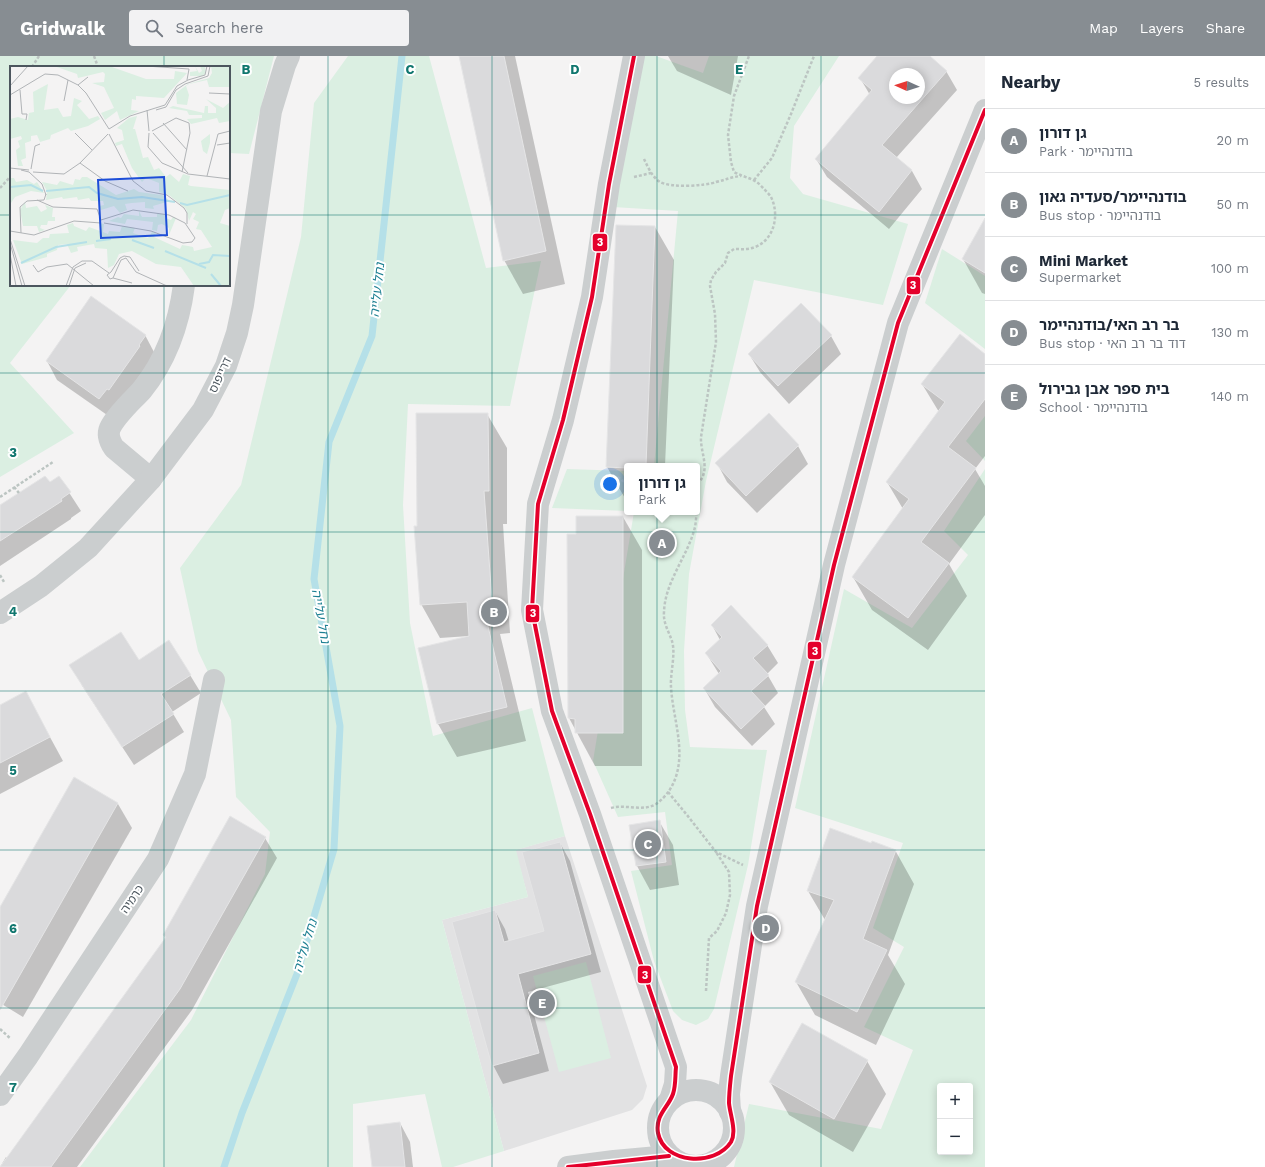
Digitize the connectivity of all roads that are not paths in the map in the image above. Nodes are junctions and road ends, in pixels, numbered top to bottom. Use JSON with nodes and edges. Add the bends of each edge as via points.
{"nodes":[{"id":1,"x":289,"y":56,"type":"edge"},
{"id":2,"x":634,"y":56,"type":"edge"},
{"id":3,"x":985,"y":110,"type":"edge"},
{"id":4,"x":184,"y":286,"type":"edge"},
{"id":5,"x":151,"y":479,"type":"junction"},
{"id":6,"x":0,"y":613,"type":"edge"},
{"id":7,"x":214,"y":680,"type":"dead end"},
{"id":8,"x":0,"y":1095,"type":"edge"},
{"id":9,"x":670,"y":1100,"type":"junction"},
{"id":10,"x":730,"y":1112,"type":"junction"},
{"id":11,"x":676,"y":1162,"type":"edge"},
{"id":12,"x":717,"y":1163,"type":"edge"},
{"id":13,"x":620,"y":1164,"type":"edge"},
{"id":14,"x":568,"y":1167,"type":"edge"}],
"edges":[{"from":1,"to":5,"type":"street","name":"דרייפוס","via":[[271,111],[237,334],[226,366],[203,410]]},
{"from":2,"to":9,"type":"street","via":[[609,184],[592,297],[563,420],[538,504],[532,610],[552,711],[590,814],[676,1067],[675,1084]]},
{"from":3,"to":10,"type":"street","via":[[898,323],[834,565],[757,906],[732,1068]]},
{"from":4,"to":5,"type":"street","via":[[178,321],[163,357],[152,378],[115,420],[109,434],[114,448]]},
{"from":5,"to":6,"type":"street","name":"דרייפוס","via":[[88,548],[41,586]]},
{"from":7,"to":8,"type":"street","name":"כרמיה","via":[[195,774],[158,859]]},
{"from":9,"to":10,"type":"street","via":[[680,1093],[703,1091],[724,1102]]},
{"from":9,"to":11,"type":"street","via":[[658,1121],[658,1134],[662,1146]]},
{"from":10,"to":12,"type":"street","via":[[733,1133],[730,1143]]},
{"from":11,"to":12,"type":"street","via":[[688,1166]]},
{"from":11,"to":13,"type":"street"},
{"from":13,"to":14,"type":"street"}]}
